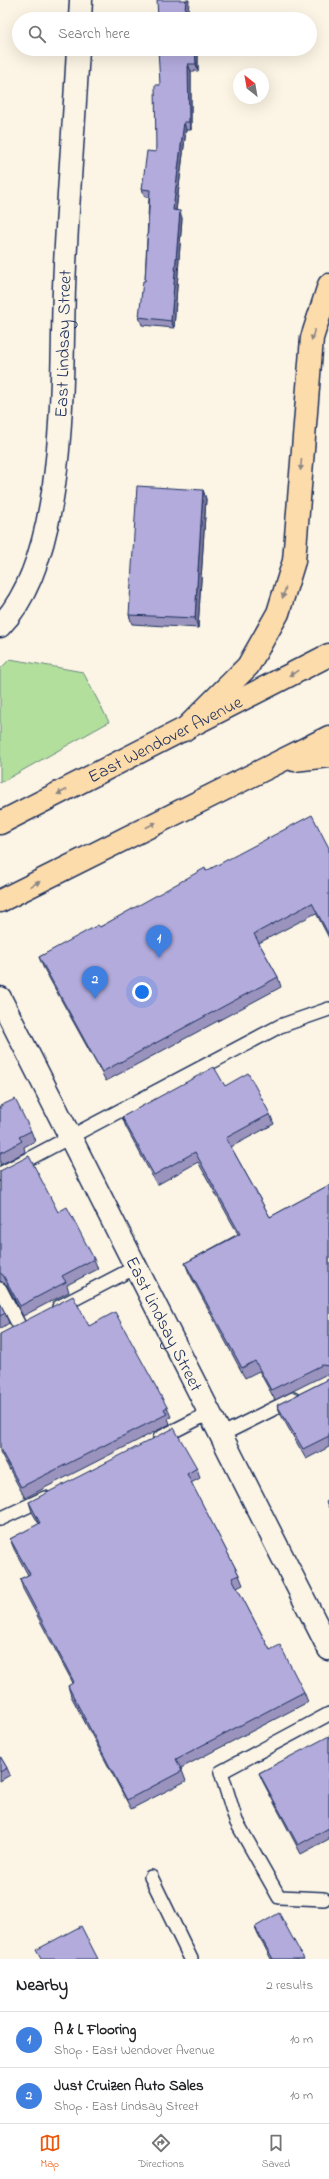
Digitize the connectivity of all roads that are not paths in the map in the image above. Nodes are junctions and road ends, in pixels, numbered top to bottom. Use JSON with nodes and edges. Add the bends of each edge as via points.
{"nodes":[{"id":1,"x":81,"y":0,"type":"edge"},
{"id":2,"x":80,"y":12,"type":"edge"},
{"id":3,"x":78,"y":56,"type":"edge"},
{"id":4,"x":329,"y":285,"type":"edge"},
{"id":5,"x":0,"y":626,"type":"edge"},
{"id":6,"x":329,"y":655,"type":"edge"},
{"id":7,"x":184,"y":730,"type":"junction"},
{"id":8,"x":329,"y":736,"type":"edge"},
{"id":9,"x":329,"y":756,"type":"edge"},
{"id":10,"x":277,"y":762,"type":"junction"},
{"id":11,"x":0,"y":823,"type":"edge"},
{"id":12,"x":0,"y":901,"type":"edge"},
{"id":13,"x":0,"y":998,"type":"edge"},
{"id":14,"x":329,"y":1009,"type":"edge"},
{"id":15,"x":70,"y":1138,"type":"junction"},
{"id":16,"x":0,"y":1174,"type":"edge"},
{"id":17,"x":136,"y":1267,"type":"junction"},
{"id":18,"x":0,"y":1289,"type":"edge"},
{"id":19,"x":47,"y":1313,"type":"edge"},
{"id":20,"x":33,"y":1320,"type":"edge"},
{"id":21,"x":20,"y":1327,"type":"junction"},
{"id":22,"x":7,"y":1334,"type":"edge"},
{"id":23,"x":302,"y":1395,"type":"edge"},
{"id":24,"x":209,"y":1413,"type":"junction"},
{"id":25,"x":221,"y":1435,"type":"junction"},
{"id":26,"x":146,"y":1446,"type":"edge"},
{"id":27,"x":55,"y":1493,"type":"edge"},
{"id":28,"x":0,"y":1519,"type":"edge"},
{"id":29,"x":329,"y":1649,"type":"edge"},
{"id":30,"x":329,"y":1714,"type":"edge"},
{"id":31,"x":151,"y":1877,"type":"dead end"},
{"id":32,"x":328,"y":1902,"type":"edge"},
{"id":33,"x":191,"y":1959,"type":"edge"}],
"edges":[{"from":1,"to":2,"type":"main road"},
{"from":3,"to":5,"type":"main road","name":"East Lindsay Street","via":[[64,287],[63,375],[52,494],[45,535],[36,564],[23,594]]},
{"from":4,"to":7,"type":"highway","one_way":true,"via":[[312,338],[294,561],[278,613],[248,666]]},
{"from":6,"to":7,"type":"highway","name":"East Wendover Avenue","one_way":true},
{"from":7,"to":11,"type":"highway","name":"East Wendover Avenue","one_way":true},
{"from":8,"to":10,"type":"highway"},
{"from":9,"to":10,"type":"highway"},
{"from":12,"to":10,"type":"highway","one_way":true},
{"from":13,"to":15,"type":"main road","name":"East Lindsay Street"},
{"from":14,"to":15,"type":"lane","via":[[280,1026]]},
{"from":15,"to":16,"type":"lane"},
{"from":15,"to":17,"type":"main road","name":"East Lindsay Street"},
{"from":17,"to":19,"type":"lane"},
{"from":17,"to":24,"type":"main road","name":"East Lindsay Street"},
{"from":18,"to":21,"type":"lane"},
{"from":20,"to":21,"type":"lane"},
{"from":21,"to":22,"type":"lane"},
{"from":23,"to":25,"type":"lane"},
{"from":24,"to":25,"type":"main road","name":"East Lindsay Street"},
{"from":24,"to":26,"type":"lane"},
{"from":25,"to":29,"type":"main road","name":"East Lindsay Street"},
{"from":27,"to":28,"type":"lane"},
{"from":30,"to":32,"type":"lane","via":[[221,1772],[236,1821],[279,1897]]},
{"from":31,"to":33,"type":"lane"}]}
